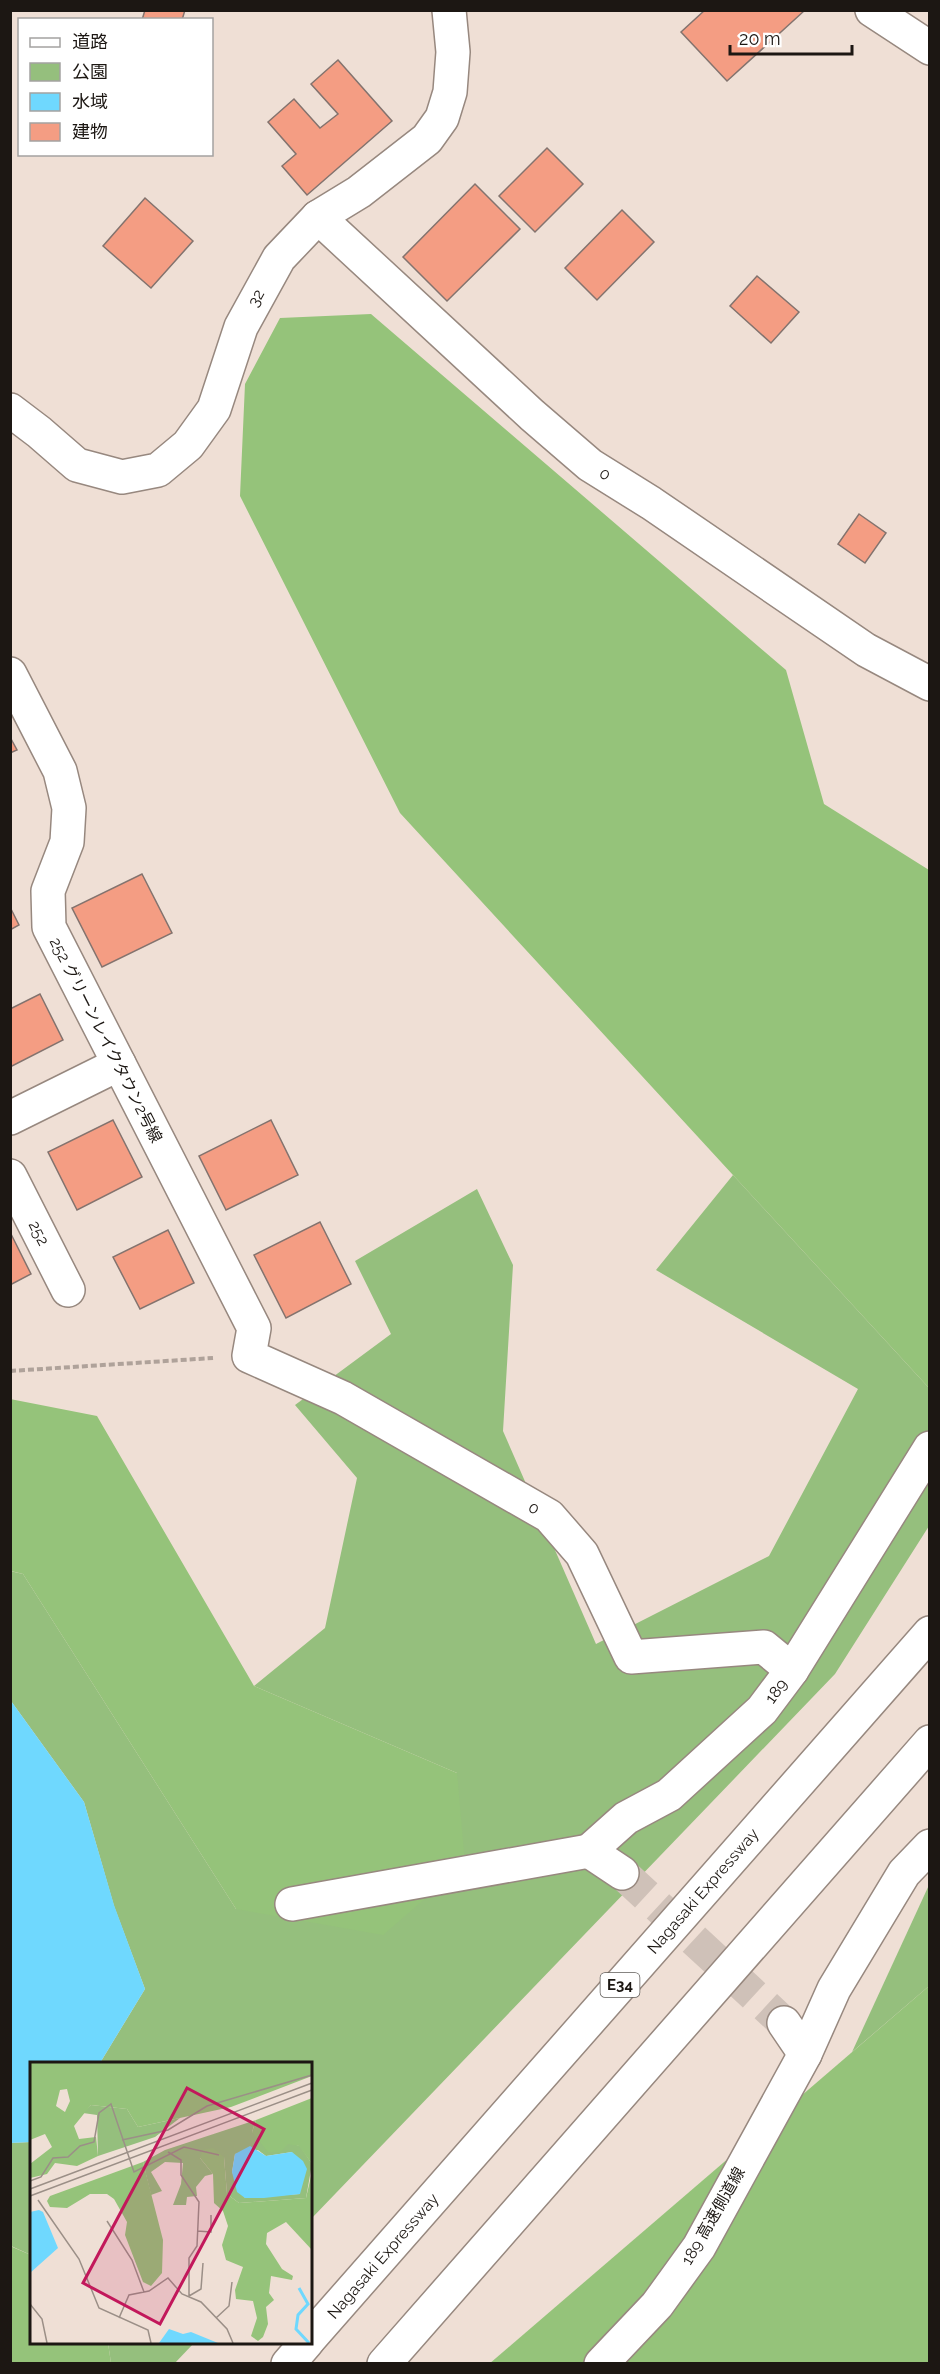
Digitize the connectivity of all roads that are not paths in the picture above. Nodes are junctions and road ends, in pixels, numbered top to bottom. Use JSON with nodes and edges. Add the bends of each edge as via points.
{"nodes":[{"id":1,"x":448,"y":10,"type":"edge"},
{"id":2,"x":872,"y":10,"type":"edge"},
{"id":3,"x":930,"y":48,"type":"edge"},
{"id":4,"x":318,"y":217,"type":"junction"},
{"id":5,"x":10,"y":410,"type":"edge"},
{"id":6,"x":10,"y":674,"type":"edge"},
{"id":7,"x":930,"y":684,"type":"edge"},
{"id":8,"x":119,"y":1064,"type":"junction"},
{"id":9,"x":10,"y":1119,"type":"edge"},
{"id":10,"x":10,"y":1176,"type":"edge"},
{"id":11,"x":68,"y":1290,"type":"dead end"},
{"id":12,"x":252,"y":1342,"type":"joint"},
{"id":13,"x":930,"y":1448,"type":"edge"},
{"id":14,"x":930,"y":1633,"type":"edge"},
{"id":15,"x":792,"y":1670,"type":"junction"},
{"id":16,"x":930,"y":1742,"type":"edge"},
{"id":17,"x":930,"y":1846,"type":"edge"},
{"id":18,"x":589,"y":1851,"type":"junction"},
{"id":19,"x":622,"y":1873,"type":"tunnel mouth"},
{"id":20,"x":292,"y":1904,"type":"dead end"},
{"id":21,"x":784,"y":2023,"type":"tunnel mouth"},
{"id":22,"x":805,"y":2054,"type":"junction"},
{"id":23,"x":312,"y":2336,"type":"edge"},
{"id":24,"x":306,"y":2344,"type":"edge"},
{"id":25,"x":288,"y":2364,"type":"edge"},
{"id":26,"x":384,"y":2364,"type":"edge"},
{"id":27,"x":601,"y":2364,"type":"edge"}],
"edges":[{"from":1,"to":4,"type":"main road","name":"32","via":[[453,52],[450,92],[442,118],[427,139],[359,192]]},
{"from":2,"to":3,"type":"main road"},
{"from":4,"to":5,"type":"main road","name":"32","via":[[279,258],[241,327],[214,409],[188,445],[158,470],[122,477],[77,465]]},
{"from":4,"to":7,"type":"main road","name":"0","via":[[590,465],[866,650]]},
{"from":6,"to":8,"type":"main road","name":"252 グリーンレイクタウン2号線","via":[[60,771],[69,808],[67,842],[48,891],[49,927]]},
{"from":8,"to":9,"type":"main road"},
{"from":8,"to":12,"type":"main road","name":"252 グリーンレイクタウン2号線"},
{"from":10,"to":11,"type":"main road","name":"252"},
{"from":12,"to":15,"type":"main road","name":"0","via":[[549,1516],[582,1554],[631,1657],[764,1647]]},
{"from":13,"to":15,"type":"main road","name":"189"},
{"from":14,"to":23,"type":"main road","name":"Nagasaki Expressway","number":"E34"},
{"from":15,"to":18,"type":"main road","name":"189","via":[[762,1710],[669,1795],[626,1818]]},
{"from":16,"to":26,"type":"main road"},
{"from":17,"to":22,"type":"main road","via":[[904,1873],[834,1989]]},
{"from":18,"to":19,"type":"main road"},
{"from":18,"to":20,"type":"main road"},
{"from":21,"to":22,"type":"main road"},
{"from":22,"to":27,"type":"main road","name":"189 高速側道線","via":[[699,2247],[657,2305]]},
{"from":24,"to":25,"type":"main road"}]}
